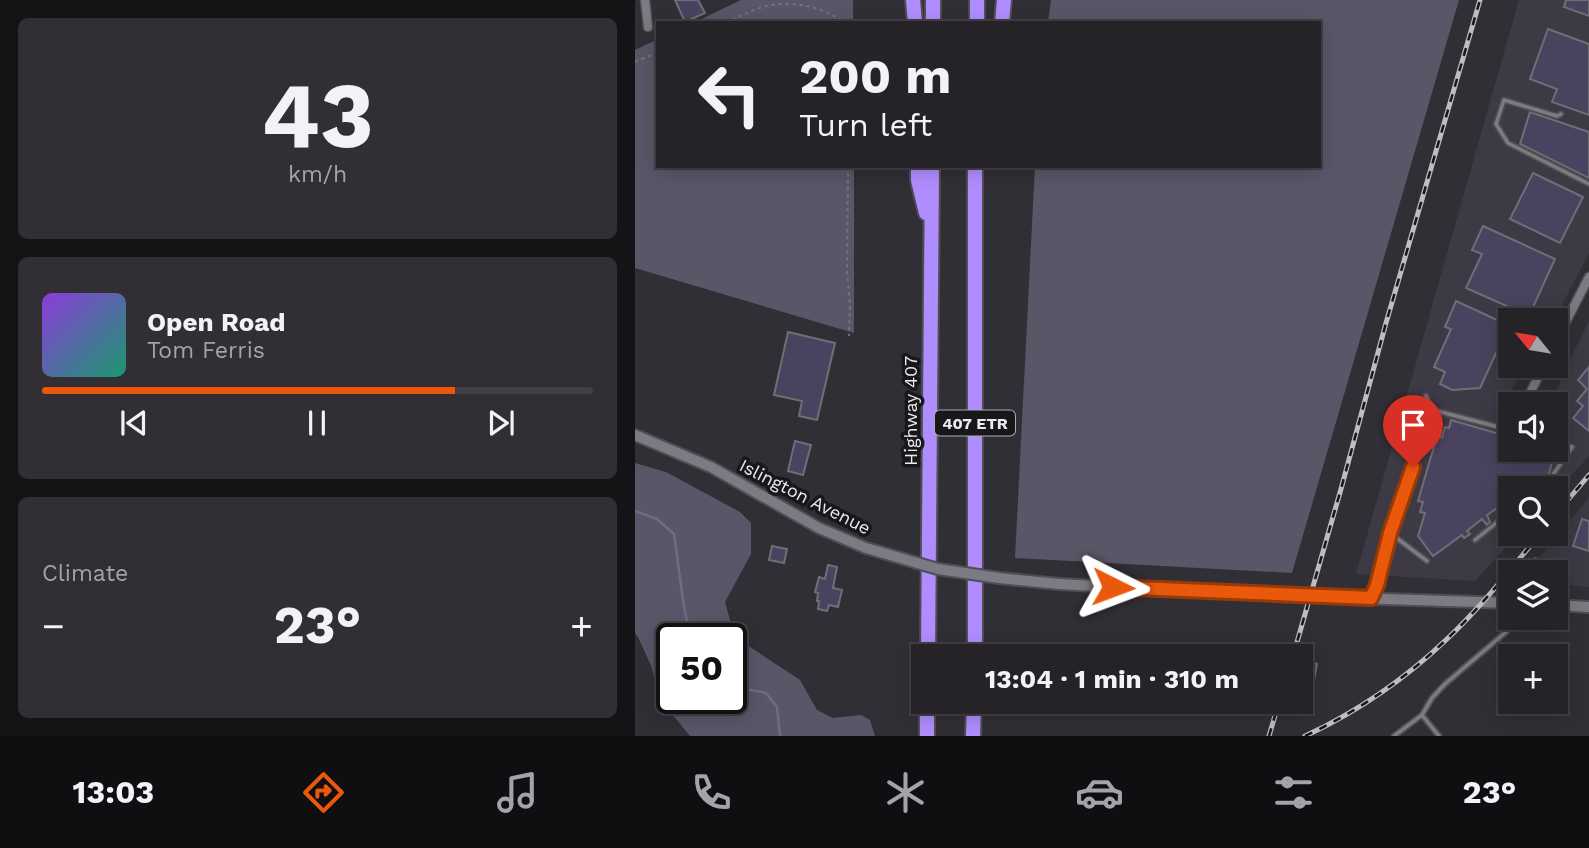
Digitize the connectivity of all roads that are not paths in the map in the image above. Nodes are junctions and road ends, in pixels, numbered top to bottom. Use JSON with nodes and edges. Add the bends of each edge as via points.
{"nodes":[{"id":1,"x":645,"y":0,"type":"edge"},
{"id":2,"x":913,"y":0,"type":"edge"},
{"id":3,"x":933,"y":0,"type":"edge"},
{"id":4,"x":977,"y":0,"type":"edge"},
{"id":5,"x":1004,"y":0,"type":"edge"},
{"id":6,"x":915,"y":21,"type":"edge"},
{"id":7,"x":933,"y":21,"type":"edge"},
{"id":8,"x":977,"y":21,"type":"edge"},
{"id":9,"x":1002,"y":21,"type":"edge"},
{"id":10,"x":648,"y":27,"type":"dead end"},
{"id":11,"x":1561,"y":114,"type":"dead end"},
{"id":12,"x":918,"y":168,"type":"edge"},
{"id":13,"x":932,"y":168,"type":"edge"},
{"id":14,"x":975,"y":168,"type":"edge"},
{"id":15,"x":980,"y":168,"type":"edge"},
{"id":16,"x":1589,"y":184,"type":"edge"},
{"id":17,"x":974,"y":190,"type":"junction"},
{"id":18,"x":932,"y":239,"type":"junction"},
{"id":19,"x":1589,"y":277,"type":"edge"},
{"id":20,"x":1568,"y":318,"type":"edge"},
{"id":21,"x":1538,"y":378,"type":"edge"},
{"id":22,"x":1531,"y":391,"type":"dead end"},
{"id":23,"x":1426,"y":397,"type":"dead end"},
{"id":24,"x":1433,"y":410,"type":"junction"},
{"id":25,"x":1498,"y":427,"type":"edge"},
{"id":26,"x":635,"y":435,"type":"edge"},
{"id":27,"x":1498,"y":522,"type":"edge"},
{"id":28,"x":1390,"y":533,"type":"junction"},
{"id":29,"x":1475,"y":540,"type":"dead end"},
{"id":30,"x":1427,"y":561,"type":"dead end"},
{"id":31,"x":1371,"y":598,"type":"junction"},
{"id":32,"x":1498,"y":603,"type":"edge"},
{"id":33,"x":1568,"y":606,"type":"edge"},
{"id":34,"x":1589,"y":607,"type":"edge"},
{"id":35,"x":1507,"y":630,"type":"edge"},
{"id":36,"x":928,"y":644,"type":"edge"},
{"id":37,"x":975,"y":644,"type":"edge"},
{"id":38,"x":927,"y":714,"type":"edge"},
{"id":39,"x":974,"y":714,"type":"edge"},
{"id":40,"x":1422,"y":715,"type":"junction"},
{"id":41,"x":927,"y":736,"type":"edge"},
{"id":42,"x":973,"y":736,"type":"edge"},
{"id":43,"x":1395,"y":736,"type":"edge"},
{"id":44,"x":1439,"y":736,"type":"edge"}],
"edges":[{"from":1,"to":10,"type":"street"},
{"from":2,"to":6,"type":"highway"},
{"from":3,"to":7,"type":"highway"},
{"from":4,"to":8,"type":"highway"},
{"from":5,"to":9,"type":"highway"},
{"from":11,"to":16,"type":"lane","via":[[1505,100],[1495,124],[1508,143]]},
{"from":12,"to":18,"type":"highway"},
{"from":13,"to":18,"type":"highway","name":"Highway 407","number":"407 ETR"},
{"from":14,"to":17,"type":"highway","number":"407 ETR"},
{"from":15,"to":17,"type":"highway"},
{"from":17,"to":37,"type":"highway","number":"407 ETR"},
{"from":18,"to":36,"type":"highway","name":"Highway 407","number":"407 ETR"},
{"from":19,"to":20,"type":"street"},
{"from":21,"to":22,"type":"street"},
{"from":23,"to":24,"type":"lane"},
{"from":24,"to":25,"type":"lane"},
{"from":24,"to":28,"type":"lane"},
{"from":26,"to":31,"type":"main road","name":"Islington Avenue","bridge":true,"via":[[711,467],[819,528],[938,569],[1059,584]]},
{"from":27,"to":29,"type":"lane"},
{"from":28,"to":30,"type":"lane"},
{"from":28,"to":31,"type":"lane"},
{"from":31,"to":32,"type":"main road","name":"Islington Avenue"},
{"from":33,"to":34,"type":"main road"},
{"from":35,"to":40,"type":"lane","via":[[1445,684]]},
{"from":38,"to":41,"type":"highway"},
{"from":39,"to":42,"type":"highway"},
{"from":40,"to":43,"type":"lane"},
{"from":40,"to":44,"type":"lane"}]}
